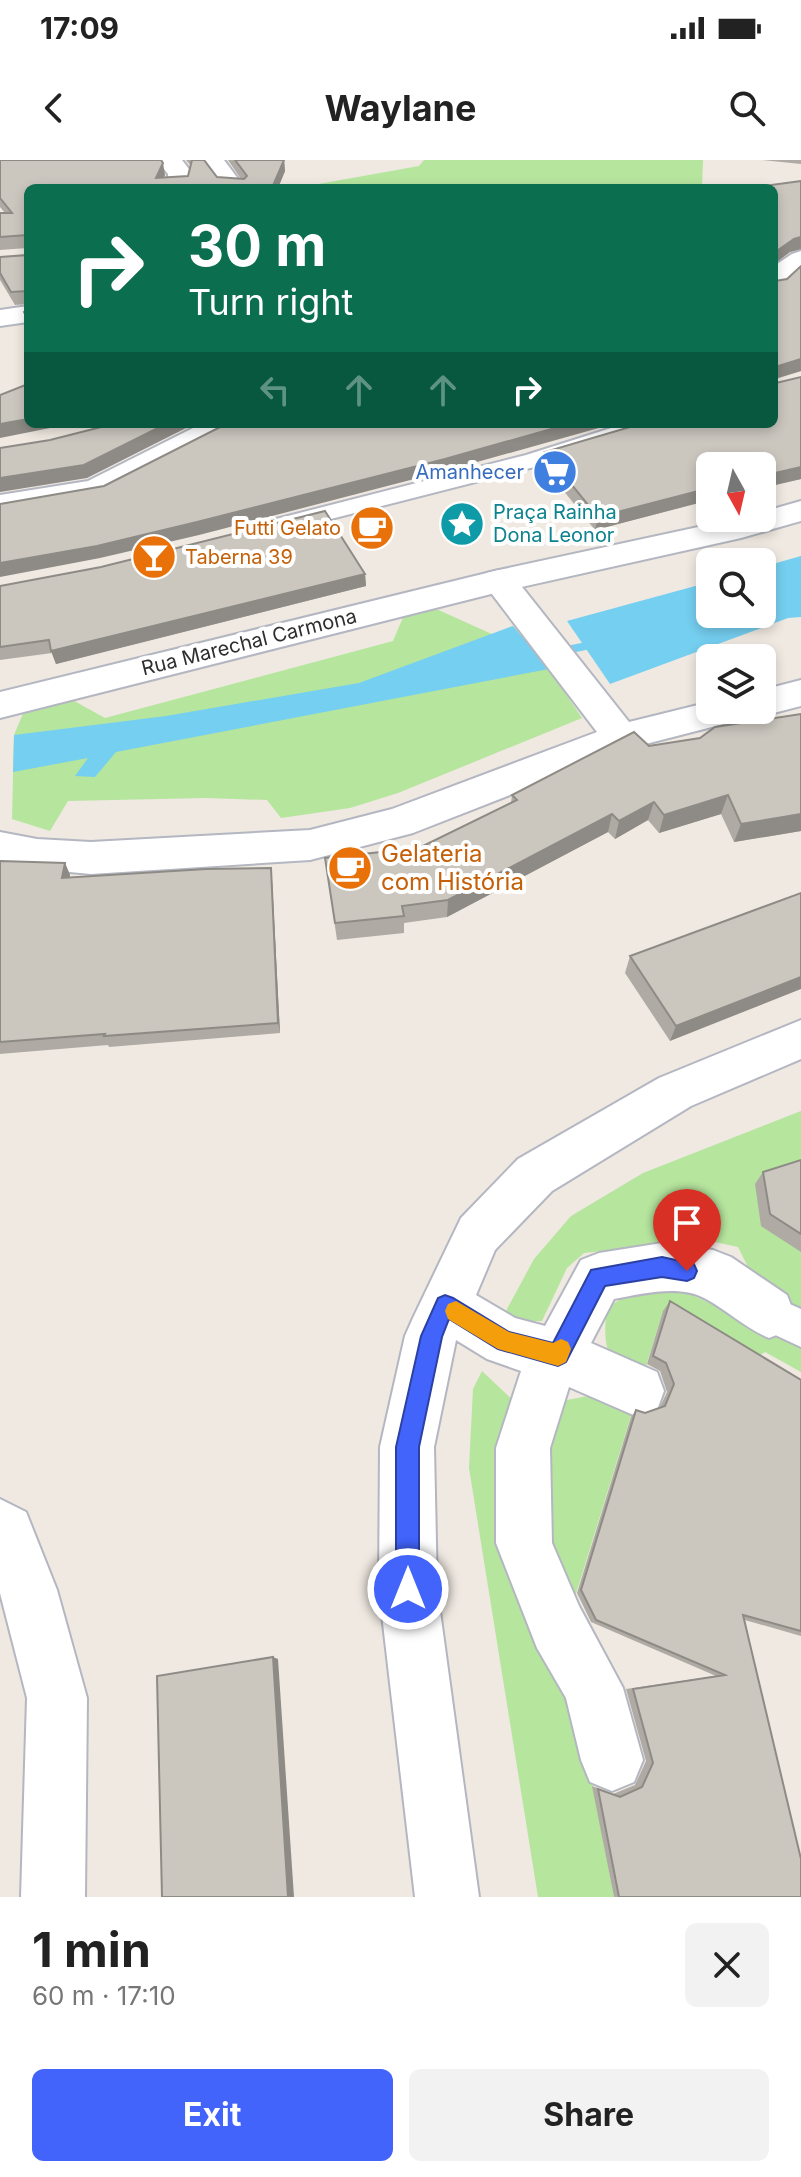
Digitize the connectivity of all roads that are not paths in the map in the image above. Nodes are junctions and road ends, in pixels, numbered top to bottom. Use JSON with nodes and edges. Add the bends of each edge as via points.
{"nodes":[{"id":1,"x":169,"y":160,"type":"edge"},
{"id":2,"x":212,"y":160,"type":"edge"},
{"id":3,"x":177,"y":184,"type":"edge"},
{"id":4,"x":230,"y":184,"type":"edge"},
{"id":5,"x":801,"y":241,"type":"edge"},
{"id":6,"x":778,"y":257,"type":"edge"},
{"id":7,"x":801,"y":259,"type":"edge"},
{"id":8,"x":778,"y":278,"type":"edge"},
{"id":9,"x":24,"y":315,"type":"edge"},
{"id":10,"x":0,"y":318,"type":"edge"},
{"id":11,"x":216,"y":428,"type":"edge"},
{"id":12,"x":634,"y":428,"type":"edge"},
{"id":13,"x":0,"y":505,"type":"edge"},
{"id":14,"x":801,"y":511,"type":"edge"},
{"id":15,"x":255,"y":531,"type":"edge"},
{"id":16,"x":508,"y":594,"type":"junction"},
{"id":17,"x":801,"y":693,"type":"edge"},
{"id":18,"x":776,"y":699,"type":"edge"},
{"id":19,"x":0,"y":705,"type":"edge"},
{"id":20,"x":696,"y":718,"type":"edge"},
{"id":21,"x":621,"y":737,"type":"junction"},
{"id":22,"x":0,"y":847,"type":"edge"},
{"id":23,"x":801,"y":1039,"type":"edge"},
{"id":24,"x":445,"y":1305,"type":"junction"},
{"id":25,"x":785,"y":1320,"type":"edge"},
{"id":26,"x":558,"y":1355,"type":"junction"},
{"id":27,"x":638,"y":1391,"type":"dead end"},
{"id":28,"x":0,"y":1527,"type":"edge"},
{"id":29,"x":612,"y":1760,"type":"dead end"},
{"id":30,"x":53,"y":1897,"type":"edge"},
{"id":31,"x":447,"y":1897,"type":"edge"}],
"edges":[{"from":1,"to":3,"type":"street","via":[[180,173]]},
{"from":2,"to":4,"type":"street"},
{"from":5,"to":6,"type":"street"},
{"from":7,"to":8,"type":"street"},
{"from":9,"to":10,"type":"street"},
{"from":11,"to":13,"type":"street","via":[[96,489]]},
{"from":12,"to":15,"type":"street","via":[[534,460]]},
{"from":14,"to":16,"type":"street","name":"Rua Marechal Carmona"},
{"from":16,"to":19,"type":"street","name":"Rua Marechal Carmona"},
{"from":16,"to":21,"type":"street"},
{"from":17,"to":18,"type":"street"},
{"from":20,"to":21,"type":"street"},
{"from":21,"to":22,"type":"street","via":[[399,822],[310,845],[91,858]]},
{"from":23,"to":24,"type":"street","via":[[675,1092],[535,1175],[478,1234]]},
{"from":24,"to":26,"type":"street","via":[[505,1341]]},
{"from":24,"to":31,"type":"street","via":[[431,1336],[407,1447],[408,1589]]},
{"from":25,"to":26,"type":"street","via":[[713,1274],[662,1267],[599,1277]]},
{"from":26,"to":27,"type":"street"},
{"from":26,"to":29,"type":"street","via":[[539,1390],[523,1448],[524,1543],[558,1627],[593,1688]]},
{"from":28,"to":30,"type":"street","via":[[28,1590],[57,1698]]}]}
